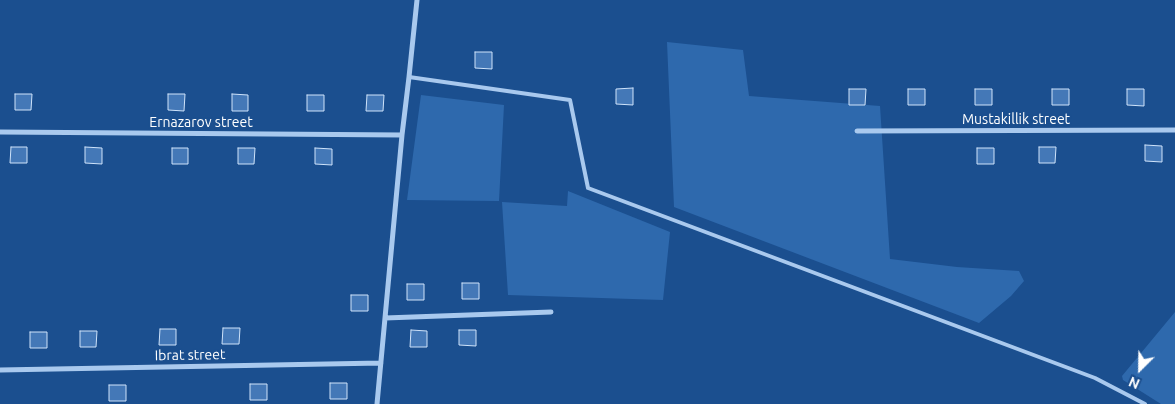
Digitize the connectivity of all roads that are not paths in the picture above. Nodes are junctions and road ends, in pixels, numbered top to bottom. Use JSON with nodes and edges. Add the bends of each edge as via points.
{"nodes":[{"id":1,"x":417,"y":0,"type":"edge"},
{"id":2,"x":409,"y":78,"type":"junction"},
{"id":3,"x":1175,"y":130,"type":"edge"},
{"id":4,"x":0,"y":132,"type":"edge"},
{"id":5,"x":857,"y":132,"type":"dead end"},
{"id":6,"x":402,"y":135,"type":"junction"},
{"id":7,"x":551,"y":312,"type":"dead end"},
{"id":8,"x":385,"y":318,"type":"junction"},
{"id":9,"x":381,"y":363,"type":"junction"},
{"id":10,"x":0,"y":370,"type":"edge"},
{"id":11,"x":377,"y":404,"type":"edge"},
{"id":12,"x":1145,"y":404,"type":"edge"}],
"edges":[{"from":1,"to":2,"type":"street"},
{"from":2,"to":6,"type":"street"},
{"from":2,"to":12,"type":"lane","via":[[570,100],[588,188],[1096,378]]},
{"from":3,"to":5,"type":"street","name":"Mustakillik street"},
{"from":4,"to":6,"type":"street","name":"Ernazarov street"},
{"from":6,"to":8,"type":"street"},
{"from":7,"to":8,"type":"street"},
{"from":8,"to":9,"type":"street"},
{"from":9,"to":10,"type":"street","name":"Ibrat street"},
{"from":9,"to":11,"type":"street"}]}
